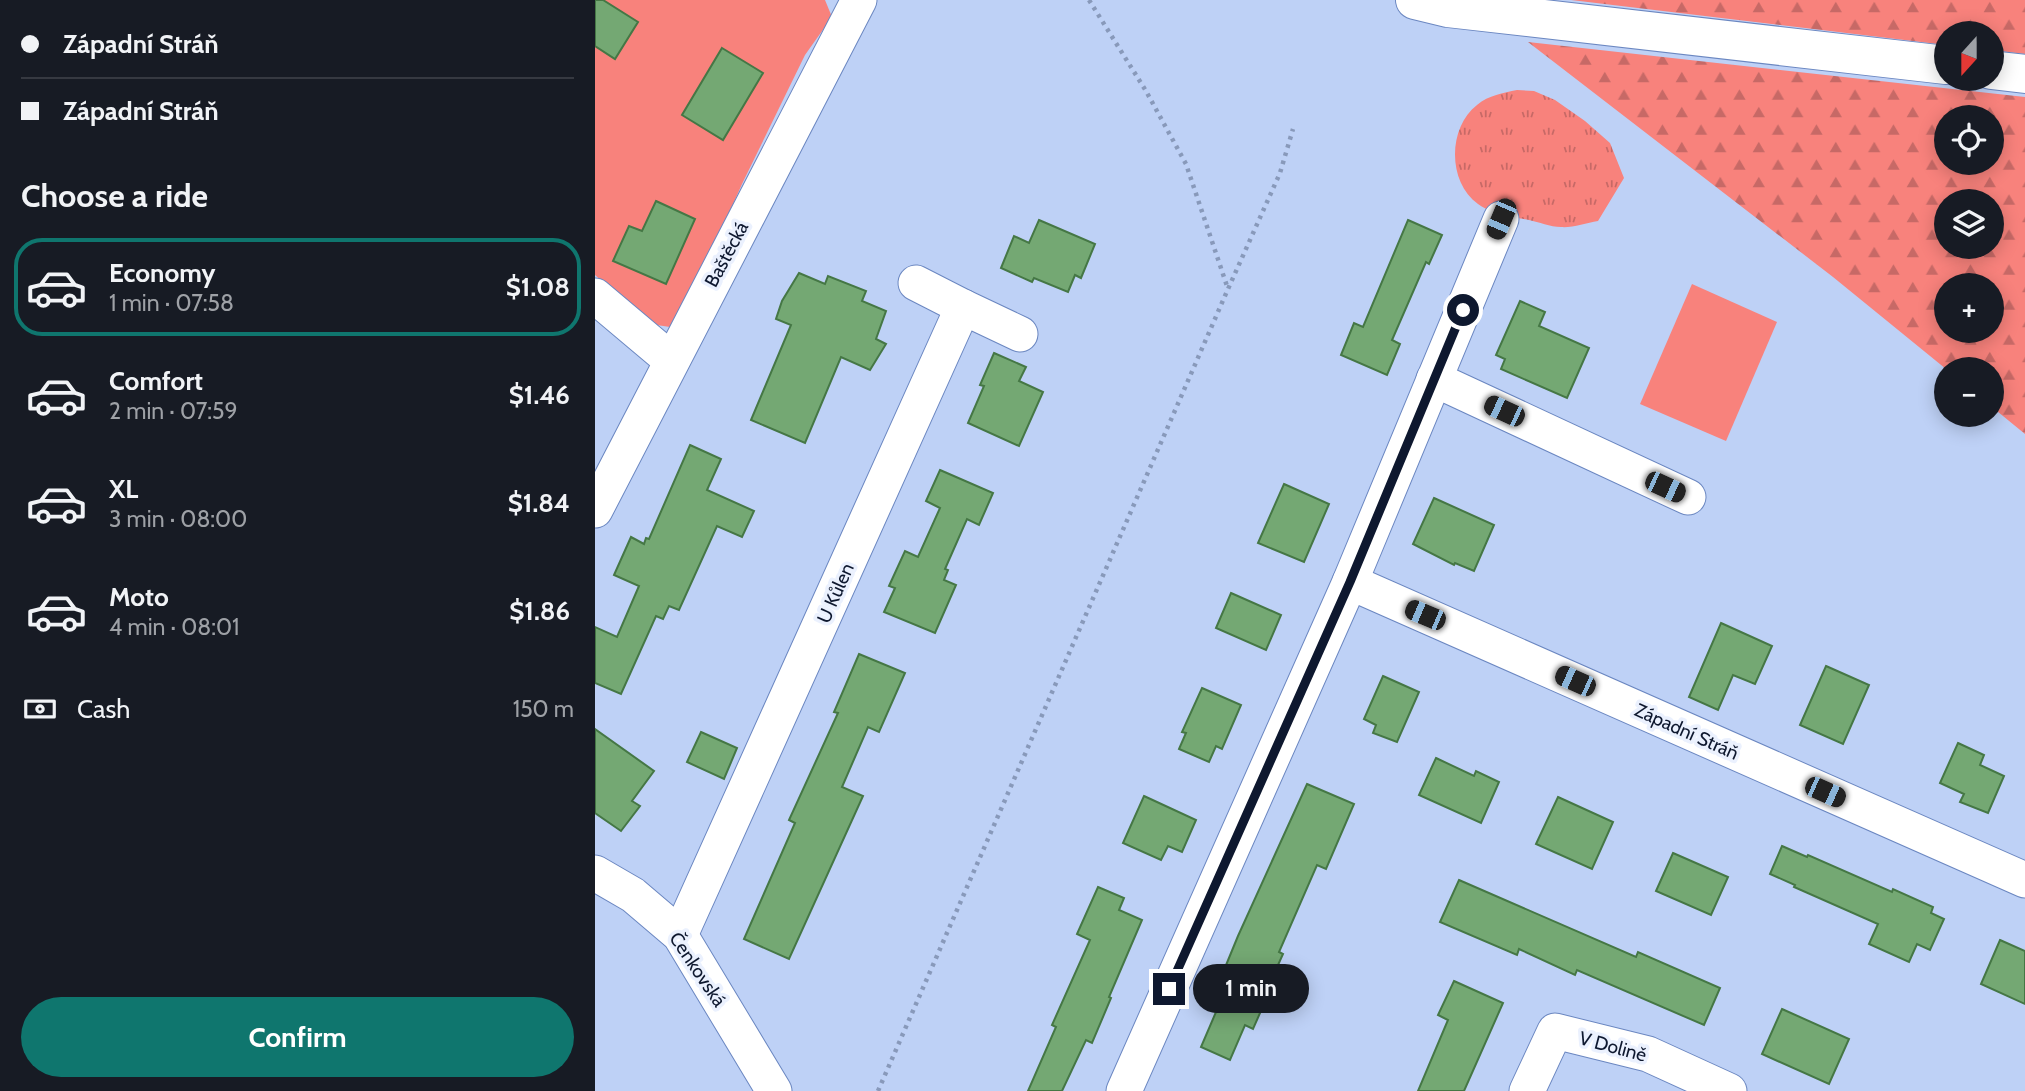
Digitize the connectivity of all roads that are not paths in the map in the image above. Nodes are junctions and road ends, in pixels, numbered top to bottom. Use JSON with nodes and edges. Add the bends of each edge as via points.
{"nodes":[{"id":1,"x":859,"y":0,"type":"edge"},
{"id":2,"x":1415,"y":0,"type":"edge"},
{"id":3,"x":1934,"y":64,"type":"edge"},
{"id":4,"x":2004,"y":72,"type":"edge"},
{"id":5,"x":2025,"y":74,"type":"edge"},
{"id":6,"x":1501,"y":219,"type":"dead end"},
{"id":7,"x":916,"y":282,"type":"dead end"},
{"id":8,"x":595,"y":296,"type":"edge"},
{"id":9,"x":964,"y":307,"type":"junction"},
{"id":10,"x":1020,"y":334,"type":"dead end"},
{"id":11,"x":671,"y":360,"type":"junction"},
{"id":12,"x":1434,"y":379,"type":"junction"},
{"id":13,"x":1688,"y":498,"type":"dead end"},
{"id":14,"x":595,"y":510,"type":"edge"},
{"id":15,"x":1350,"y":582,"type":"junction"},
{"id":16,"x":595,"y":873,"type":"edge"},
{"id":17,"x":2025,"y":880,"type":"edge"},
{"id":18,"x":680,"y":935,"type":"junction"},
{"id":19,"x":774,"y":1091,"type":"edge"},
{"id":20,"x":1123,"y":1091,"type":"edge"},
{"id":21,"x":1527,"y":1091,"type":"edge"},
{"id":22,"x":1729,"y":1091,"type":"edge"}],
"edges":[{"from":1,"to":11,"type":"street","name":"Baštěcká"},
{"from":2,"to":3,"type":"street","via":[[1448,8]]},
{"from":4,"to":5,"type":"street"},
{"from":6,"to":12,"type":"street"},
{"from":7,"to":9,"type":"street"},
{"from":8,"to":11,"type":"street"},
{"from":9,"to":10,"type":"street"},
{"from":9,"to":18,"type":"street","name":"U Kůlen"},
{"from":11,"to":14,"type":"street","name":"Baštěcká"},
{"from":12,"to":13,"type":"street"},
{"from":12,"to":15,"type":"street"},
{"from":15,"to":17,"type":"street","name":"Západní Stráň"},
{"from":15,"to":20,"type":"street"},
{"from":16,"to":18,"type":"street","name":"Čenkovská","via":[[633,895]]},
{"from":18,"to":19,"type":"street","name":"Čenkovská"},
{"from":21,"to":22,"type":"street","name":"V Dolině","via":[[1555,1031],[1648,1054]]}]}
